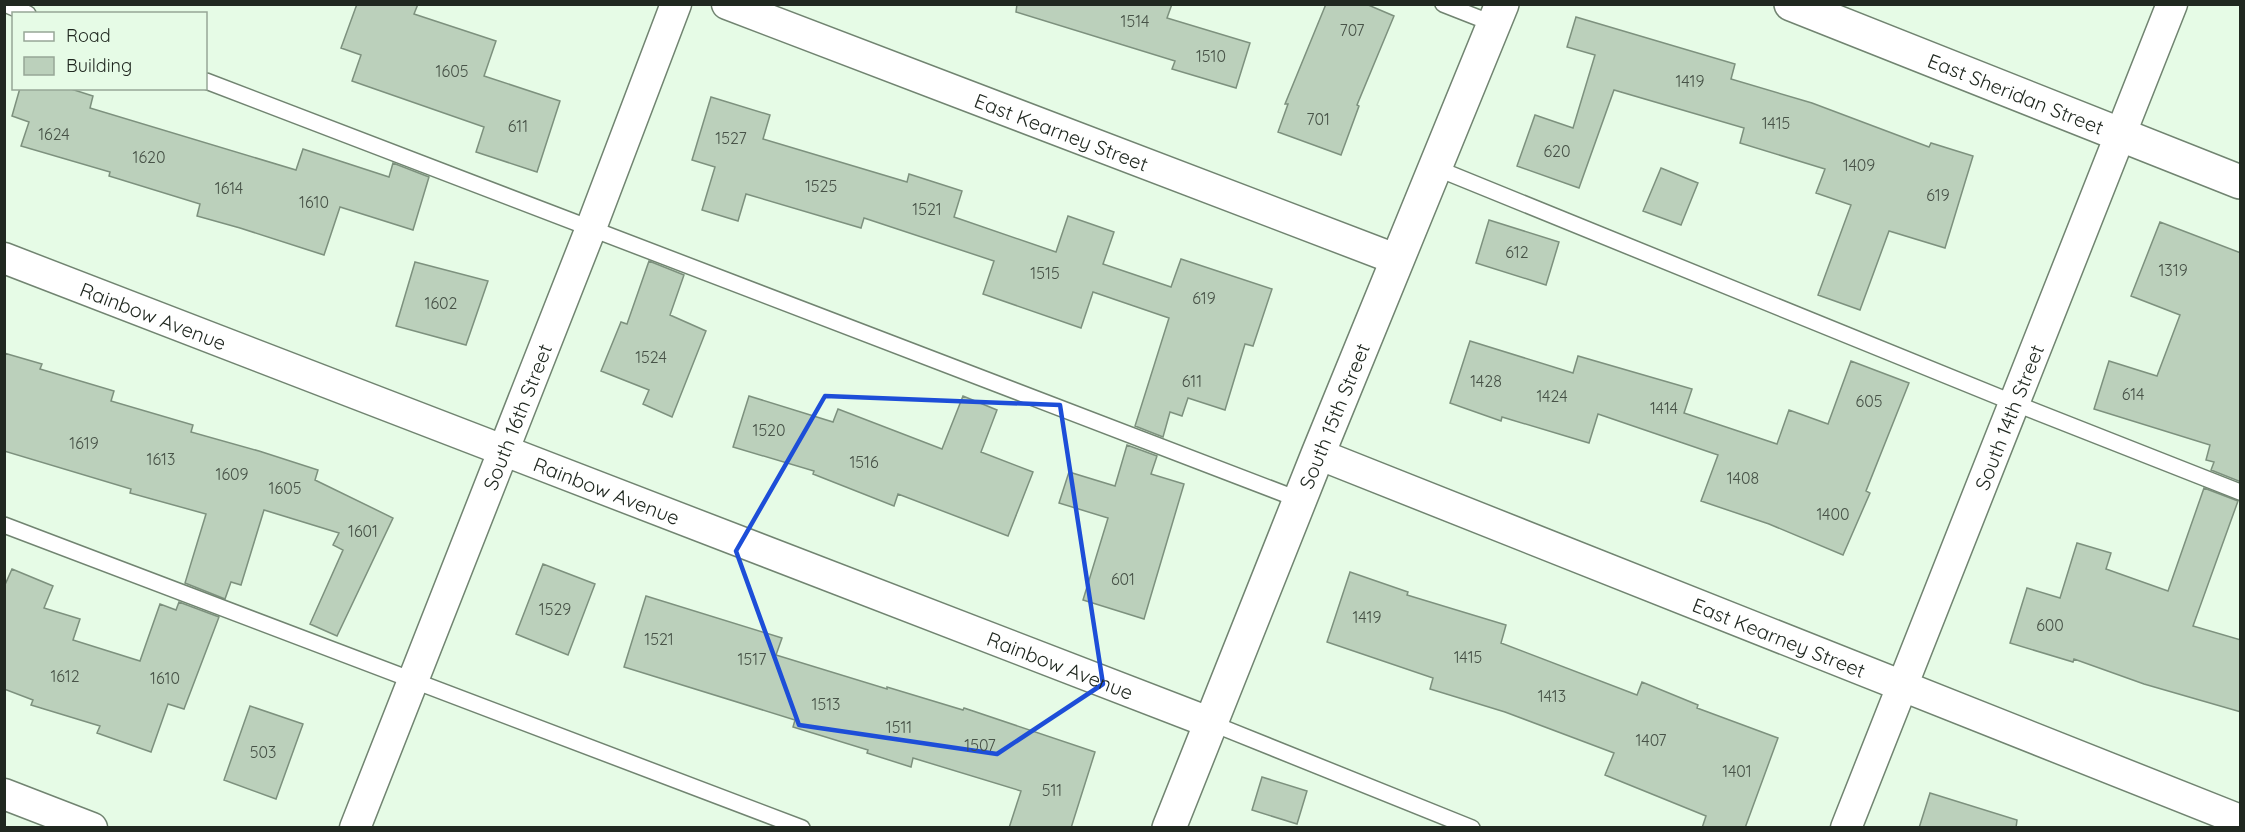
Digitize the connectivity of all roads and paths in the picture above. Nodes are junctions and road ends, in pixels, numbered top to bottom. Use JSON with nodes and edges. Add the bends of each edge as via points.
{"nodes":[{"id":1,"x":5,"y":4,"type":"edge"},
{"id":2,"x":676,"y":4,"type":"edge"},
{"id":3,"x":727,"y":4,"type":"edge"},
{"id":4,"x":1443,"y":4,"type":"edge"},
{"id":5,"x":1791,"y":4,"type":"edge"},
{"id":6,"x":2172,"y":4,"type":"edge"},
{"id":7,"x":23,"y":12,"type":"edge"},
{"id":8,"x":1498,"y":14,"type":"edge"},
{"id":9,"x":207,"y":81,"type":"edge"},
{"id":10,"x":2120,"y":135,"type":"junction"},
{"id":11,"x":1436,"y":168,"type":"junction"},
{"id":12,"x":2241,"y":182,"type":"edge"},
{"id":13,"x":591,"y":228,"type":"junction"},
{"id":14,"x":4,"y":258,"type":"edge"},
{"id":15,"x":1398,"y":260,"type":"junction"},
{"id":16,"x":2014,"y":403,"type":"junction"},
{"id":17,"x":503,"y":450,"type":"junction"},
{"id":18,"x":1318,"y":453,"type":"junction"},
{"id":19,"x":2241,"y":492,"type":"edge"},
{"id":20,"x":1300,"y":500,"type":"junction"},
{"id":21,"x":4,"y":525,"type":"edge"},
{"id":22,"x":413,"y":680,"type":"junction"},
{"id":23,"x":1902,"y":686,"type":"junction"},
{"id":24,"x":1211,"y":723,"type":"junction"},
{"id":25,"x":4,"y":794,"type":"edge"},
{"id":26,"x":2241,"y":820,"type":"edge"},
{"id":27,"x":92,"y":828,"type":"edge"},
{"id":28,"x":355,"y":828,"type":"edge"},
{"id":29,"x":802,"y":828,"type":"edge"},
{"id":30,"x":1169,"y":828,"type":"edge"},
{"id":31,"x":1472,"y":828,"type":"edge"},
{"id":32,"x":1846,"y":828,"type":"edge"}],
"edges":[{"from":1,"to":7,"type":"lane"},
{"from":2,"to":13,"type":"street","name":"South 16th Street"},
{"from":3,"to":15,"type":"street","name":"East Kearney Street"},
{"from":4,"to":8,"type":"lane"},
{"from":5,"to":10,"type":"main road","name":"East Sheridan Street"},
{"from":6,"to":10,"type":"street","name":"South 14th Street"},
{"from":8,"to":11,"type":"main road","name":"South 15th Street"},
{"from":9,"to":13,"type":"lane"},
{"from":10,"to":12,"type":"main road","name":"East Sheridan Street"},
{"from":10,"to":16,"type":"street","name":"South 14th Street"},
{"from":11,"to":15,"type":"main road","name":"South 15th Street"},
{"from":11,"to":16,"type":"lane"},
{"from":13,"to":17,"type":"street","name":"South 16th Street"},
{"from":13,"to":20,"type":"lane"},
{"from":14,"to":17,"type":"street","name":"Rainbow Avenue"},
{"from":15,"to":18,"type":"main road","name":"South 15th Street"},
{"from":16,"to":19,"type":"lane"},
{"from":16,"to":23,"type":"street","name":"South 14th Street"},
{"from":17,"to":22,"type":"street","name":"South 16th Street"},
{"from":17,"to":24,"type":"street","name":"Rainbow Avenue"},
{"from":18,"to":20,"type":"main road","name":"South 15th Street"},
{"from":18,"to":23,"type":"street","name":"East Kearney Street"},
{"from":20,"to":24,"type":"main road","name":"South 15th Street"},
{"from":21,"to":22,"type":"lane"},
{"from":22,"to":28,"type":"street","name":"South 16th Street"},
{"from":22,"to":29,"type":"lane"},
{"from":23,"to":26,"type":"street","name":"East Kearney Street"},
{"from":23,"to":32,"type":"street","name":"South 14th Street"},
{"from":24,"to":30,"type":"main road","name":"South 15th Street"},
{"from":24,"to":31,"type":"lane"},
{"from":25,"to":27,"type":"street"}]}
